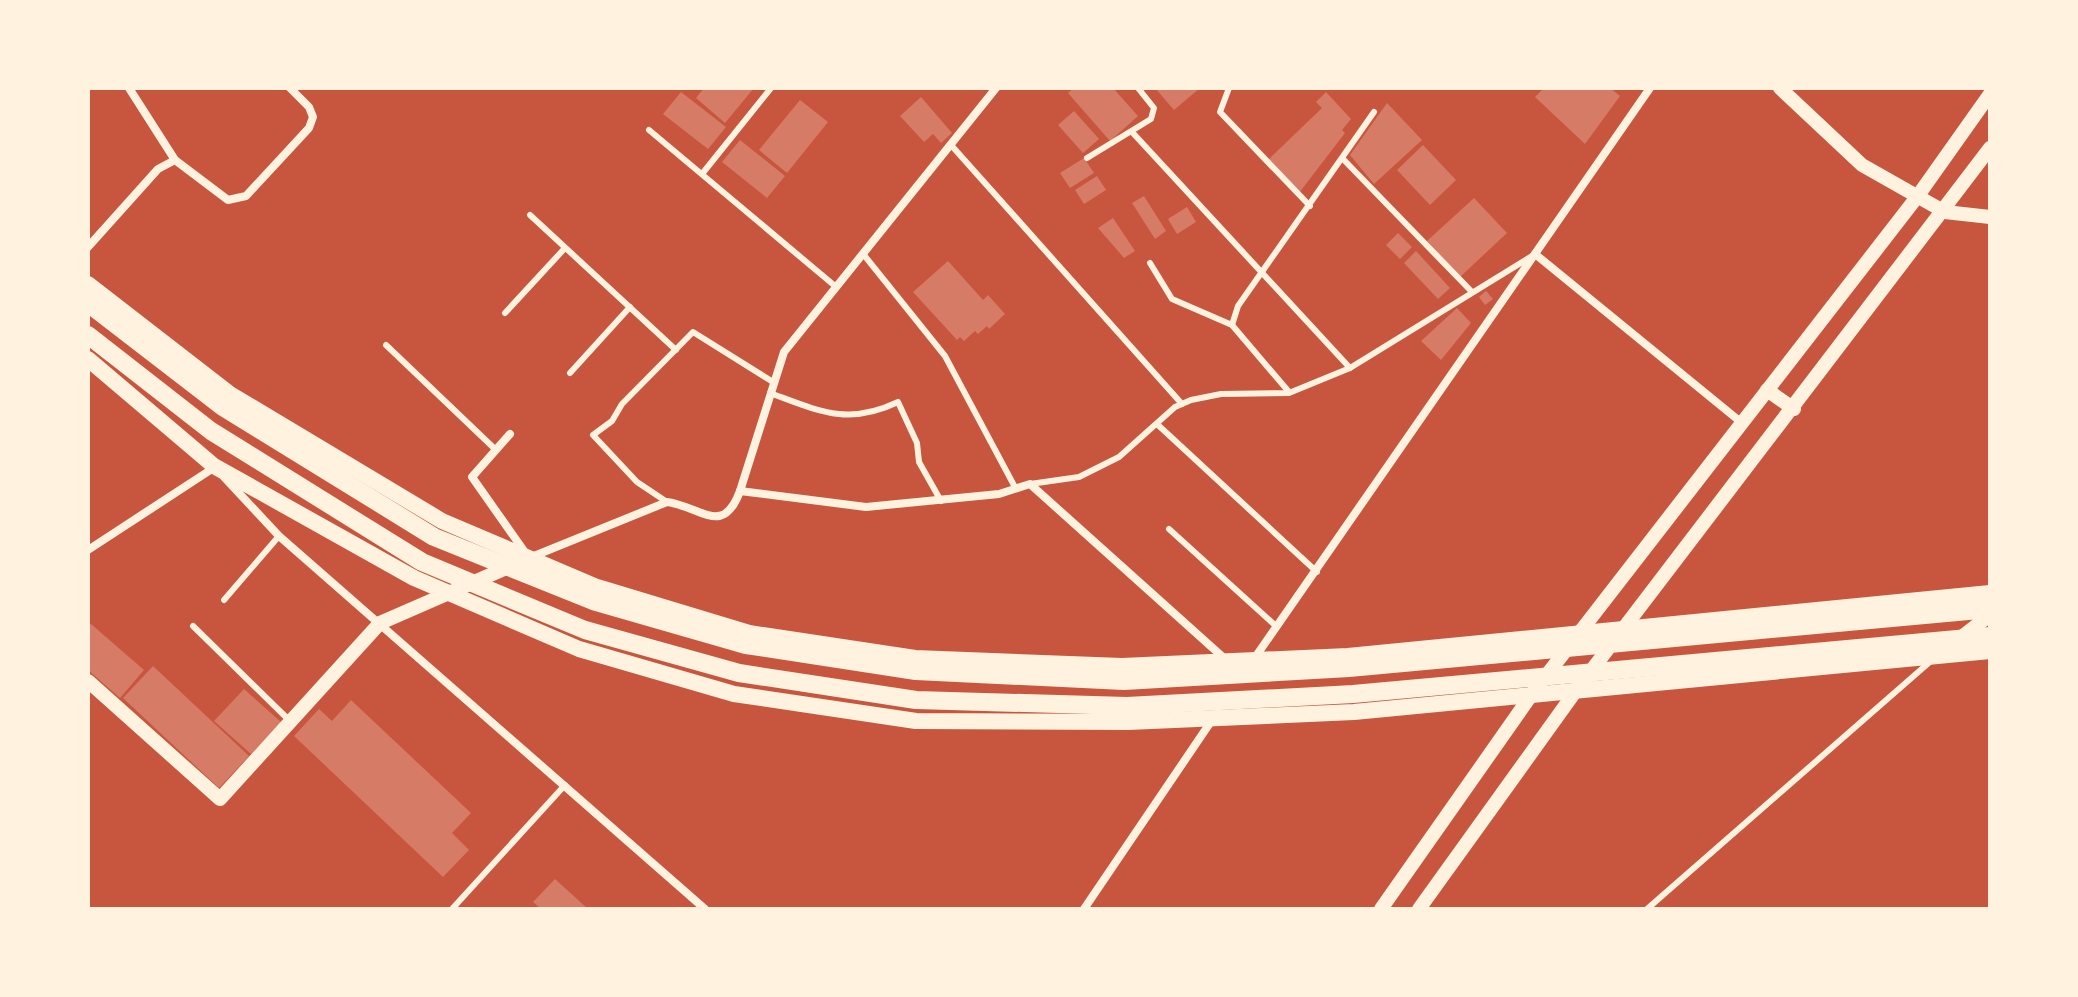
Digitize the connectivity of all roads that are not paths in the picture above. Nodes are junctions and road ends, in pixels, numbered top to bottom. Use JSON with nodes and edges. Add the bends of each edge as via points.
{"nodes":[{"id":1,"x":129,"y":88,"type":"edge"},
{"id":2,"x":290,"y":88,"type":"edge"},
{"id":3,"x":771,"y":88,"type":"edge"},
{"id":4,"x":996,"y":88,"type":"edge"},
{"id":5,"x":1138,"y":88,"type":"edge"},
{"id":6,"x":1229,"y":88,"type":"edge"},
{"id":7,"x":1650,"y":88,"type":"edge"},
{"id":8,"x":1780,"y":88,"type":"edge"},
{"id":9,"x":1990,"y":94,"type":"edge"},
{"id":10,"x":1374,"y":112,"type":"dead end"},
{"id":11,"x":649,"y":130,"type":"dead end"},
{"id":12,"x":1132,"y":132,"type":"junction"},
{"id":13,"x":951,"y":145,"type":"junction"},
{"id":14,"x":1990,"y":148,"type":"edge"},
{"id":15,"x":1087,"y":158,"type":"dead end"},
{"id":16,"x":1343,"y":159,"type":"junction"},
{"id":17,"x":175,"y":160,"type":"junction"},
{"id":18,"x":702,"y":174,"type":"junction"},
{"id":19,"x":1917,"y":197,"type":"junction"},
{"id":20,"x":1310,"y":206,"type":"junction"},
{"id":21,"x":1945,"y":212,"type":"junction"},
{"id":22,"x":530,"y":215,"type":"dead end"},
{"id":23,"x":1990,"y":217,"type":"edge"},
{"id":24,"x":88,"y":247,"type":"edge"},
{"id":25,"x":565,"y":248,"type":"junction"},
{"id":26,"x":1535,"y":254,"type":"junction"},
{"id":27,"x":864,"y":255,"type":"junction"},
{"id":28,"x":1150,"y":263,"type":"dead end"},
{"id":29,"x":1262,"y":273,"type":"junction"},
{"id":30,"x":88,"y":284,"type":"edge"},
{"id":31,"x":835,"y":286,"type":"junction"},
{"id":32,"x":1472,"y":292,"type":"junction"},
{"id":33,"x":88,"y":303,"type":"edge"},
{"id":34,"x":630,"y":307,"type":"junction"},
{"id":35,"x":505,"y":313,"type":"dead end"},
{"id":36,"x":1232,"y":325,"type":"junction"},
{"id":37,"x":88,"y":335,"type":"edge"},
{"id":38,"x":386,"y":345,"type":"dead end"},
{"id":39,"x":676,"y":350,"type":"junction"},
{"id":40,"x":88,"y":359,"type":"edge"},
{"id":41,"x":1350,"y":368,"type":"junction"},
{"id":42,"x":570,"y":373,"type":"dead end"},
{"id":43,"x":773,"y":382,"type":"junction"},
{"id":44,"x":1767,"y":390,"type":"junction"},
{"id":45,"x":770,"y":393,"type":"junction"},
{"id":46,"x":1289,"y":393,"type":"junction"},
{"id":47,"x":1182,"y":404,"type":"junction"},
{"id":48,"x":1794,"y":409,"type":"junction"},
{"id":49,"x":1742,"y":423,"type":"junction"},
{"id":50,"x":1158,"y":425,"type":"junction"},
{"id":51,"x":510,"y":434,"type":"dead end"},
{"id":52,"x":496,"y":450,"type":"junction"},
{"id":53,"x":214,"y":466,"type":"junction"},
{"id":54,"x":1030,"y":484,"type":"junction"},
{"id":55,"x":1016,"y":489,"type":"junction"},
{"id":56,"x":740,"y":491,"type":"junction"},
{"id":57,"x":941,"y":501,"type":"junction"},
{"id":58,"x":667,"y":502,"type":"junction"},
{"id":59,"x":1169,"y":529,"type":"dead end"},
{"id":60,"x":279,"y":536,"type":"junction"},
{"id":61,"x":88,"y":550,"type":"edge"},
{"id":62,"x":529,"y":558,"type":"junction"},
{"id":63,"x":1317,"y":573,"type":"junction"},
{"id":64,"x":449,"y":593,"type":"junction"},
{"id":65,"x":1990,"y":593,"type":"edge"},
{"id":66,"x":224,"y":600,"type":"dead end"},
{"id":67,"x":1990,"y":609,"type":"edge"},
{"id":68,"x":1990,"y":615,"type":"edge"},
{"id":69,"x":380,"y":623,"type":"junction"},
{"id":70,"x":193,"y":626,"type":"dead end"},
{"id":71,"x":1277,"y":627,"type":"junction"},
{"id":72,"x":1627,"y":627,"type":"junction"},
{"id":73,"x":1579,"y":633,"type":"junction"},
{"id":74,"x":1990,"y":636,"type":"edge"},
{"id":75,"x":1990,"y":651,"type":"edge"},
{"id":76,"x":1938,"y":655,"type":"junction"},
{"id":77,"x":1253,"y":660,"type":"junction"},
{"id":78,"x":1228,"y":662,"type":"junction"},
{"id":79,"x":88,"y":681,"type":"edge"},
{"id":80,"x":1575,"y":692,"type":"junction"},
{"id":81,"x":1532,"y":694,"type":"junction"},
{"id":82,"x":1213,"y":718,"type":"junction"},
{"id":83,"x":291,"y":722,"type":"junction"},
{"id":84,"x":566,"y":784,"type":"junction"},
{"id":85,"x":452,"y":909,"type":"edge"},
{"id":86,"x":705,"y":909,"type":"edge"},
{"id":87,"x":1084,"y":909,"type":"edge"},
{"id":88,"x":1381,"y":909,"type":"edge"},
{"id":89,"x":1419,"y":909,"type":"edge"},
{"id":90,"x":1647,"y":909,"type":"edge"}],
"edges":[{"from":1,"to":17,"type":"street"},
{"from":2,"to":17,"type":"street","via":[[309,107],[309,128],[246,196],[228,200]]},
{"from":3,"to":18,"type":"lane"},
{"from":4,"to":13,"type":"street"},
{"from":5,"to":12,"type":"lane","via":[[1154,114]]},
{"from":6,"to":20,"type":"lane","via":[[1220,112]]},
{"from":7,"to":26,"type":"street"},
{"from":8,"to":19,"type":"street","via":[[1862,165]]},
{"from":9,"to":19,"type":"street"},
{"from":10,"to":16,"type":"lane"},
{"from":11,"to":18,"type":"lane"},
{"from":12,"to":15,"type":"lane"},
{"from":12,"to":29,"type":"lane"},
{"from":13,"to":27,"type":"street"},
{"from":13,"to":47,"type":"lane"},
{"from":14,"to":21,"type":"street"},
{"from":16,"to":20,"type":"lane"},
{"from":16,"to":32,"type":"lane"},
{"from":17,"to":24,"type":"street","via":[[158,169]]},
{"from":18,"to":31,"type":"lane"},
{"from":19,"to":21,"type":"street"},
{"from":19,"to":44,"type":"street"},
{"from":20,"to":29,"type":"lane"},
{"from":21,"to":23,"type":"street"},
{"from":21,"to":48,"type":"street"},
{"from":22,"to":25,"type":"lane"},
{"from":25,"to":34,"type":"lane"},
{"from":25,"to":35,"type":"lane"},
{"from":26,"to":32,"type":"lane"},
{"from":26,"to":49,"type":"street"},
{"from":26,"to":63,"type":"street"},
{"from":27,"to":31,"type":"street"},
{"from":27,"to":55,"type":"lane","via":[[945,356]]},
{"from":28,"to":36,"type":"lane","via":[[1172,299]]},
{"from":29,"to":36,"type":"lane","via":[[1238,306]]},
{"from":29,"to":41,"type":"lane"},
{"from":30,"to":62,"type":"main road","via":[[230,394],[442,521]]},
{"from":31,"to":43,"type":"street","via":[[784,352]]},
{"from":32,"to":41,"type":"lane"},
{"from":33,"to":67,"type":"highway","via":[[223,407],[434,537],[593,601],[746,645],[916,671],[1124,681],[1349,668]]},
{"from":34,"to":39,"type":"lane"},
{"from":34,"to":42,"type":"lane"},
{"from":36,"to":46,"type":"lane"},
{"from":37,"to":74,"type":"highway","via":[[211,431],[422,562],[585,630],[739,673],[916,700],[1127,706],[1353,694]]},
{"from":38,"to":52,"type":"lane"},
{"from":39,"to":43,"type":"lane","via":[[693,332]]},
{"from":39,"to":58,"type":"lane","via":[[593,435],[637,482]]},
{"from":40,"to":53,"type":"main road"},
{"from":41,"to":46,"type":"lane"},
{"from":43,"to":45,"type":"street"},
{"from":44,"to":48,"type":"street"},
{"from":44,"to":49,"type":"street"},
{"from":45,"to":56,"type":"street"},
{"from":45,"to":57,"type":"lane","via":[[826,413],[856,416],[898,402],[917,443],[919,462]]},
{"from":46,"to":47,"type":"lane","via":[[1221,394]]},
{"from":47,"to":50,"type":"lane"},
{"from":48,"to":72,"type":"street"},
{"from":49,"to":73,"type":"street"},
{"from":50,"to":54,"type":"lane","via":[[1119,457],[1079,477]]},
{"from":50,"to":63,"type":"lane"},
{"from":51,"to":52,"type":"street"},
{"from":52,"to":62,"type":"street","via":[[472,477]]},
{"from":53,"to":60,"type":"street"},
{"from":53,"to":61,"type":"street"},
{"from":53,"to":64,"type":"main road"},
{"from":54,"to":55,"type":"street"},
{"from":54,"to":78,"type":"street"},
{"from":55,"to":57,"type":"street"},
{"from":56,"to":57,"type":"street","via":[[866,507]]},
{"from":56,"to":58,"type":"street","via":[[734,508],[715,518]]},
{"from":58,"to":62,"type":"street"},
{"from":59,"to":71,"type":"lane"},
{"from":60,"to":66,"type":"lane"},
{"from":60,"to":69,"type":"street"},
{"from":62,"to":64,"type":"street"},
{"from":62,"to":78,"type":"main road","via":[[597,587],[749,633],[915,658],[1122,666]]},
{"from":63,"to":71,"type":"street"},
{"from":64,"to":69,"type":"street"},
{"from":64,"to":82,"type":"main road","via":[[579,649],[734,694],[916,721]]},
{"from":65,"to":72,"type":"main road"},
{"from":68,"to":76,"type":"street"},
{"from":69,"to":83,"type":"street"},
{"from":69,"to":84,"type":"street"},
{"from":70,"to":83,"type":"lane"},
{"from":71,"to":77,"type":"street"},
{"from":72,"to":73,"type":"main road"},
{"from":72,"to":80,"type":"street"},
{"from":73,"to":77,"type":"main road"},
{"from":73,"to":81,"type":"street"},
{"from":75,"to":76,"type":"main road"},
{"from":76,"to":80,"type":"main road"},
{"from":76,"to":90,"type":"lane"},
{"from":77,"to":78,"type":"main road"},
{"from":77,"to":82,"type":"street"},
{"from":79,"to":83,"type":"street","via":[[220,799]]},
{"from":80,"to":81,"type":"main road"},
{"from":80,"to":89,"type":"street"},
{"from":81,"to":82,"type":"main road","via":[[1354,712]]},
{"from":81,"to":88,"type":"street"},
{"from":82,"to":87,"type":"street"},
{"from":84,"to":85,"type":"lane"},
{"from":84,"to":86,"type":"street"}]}
